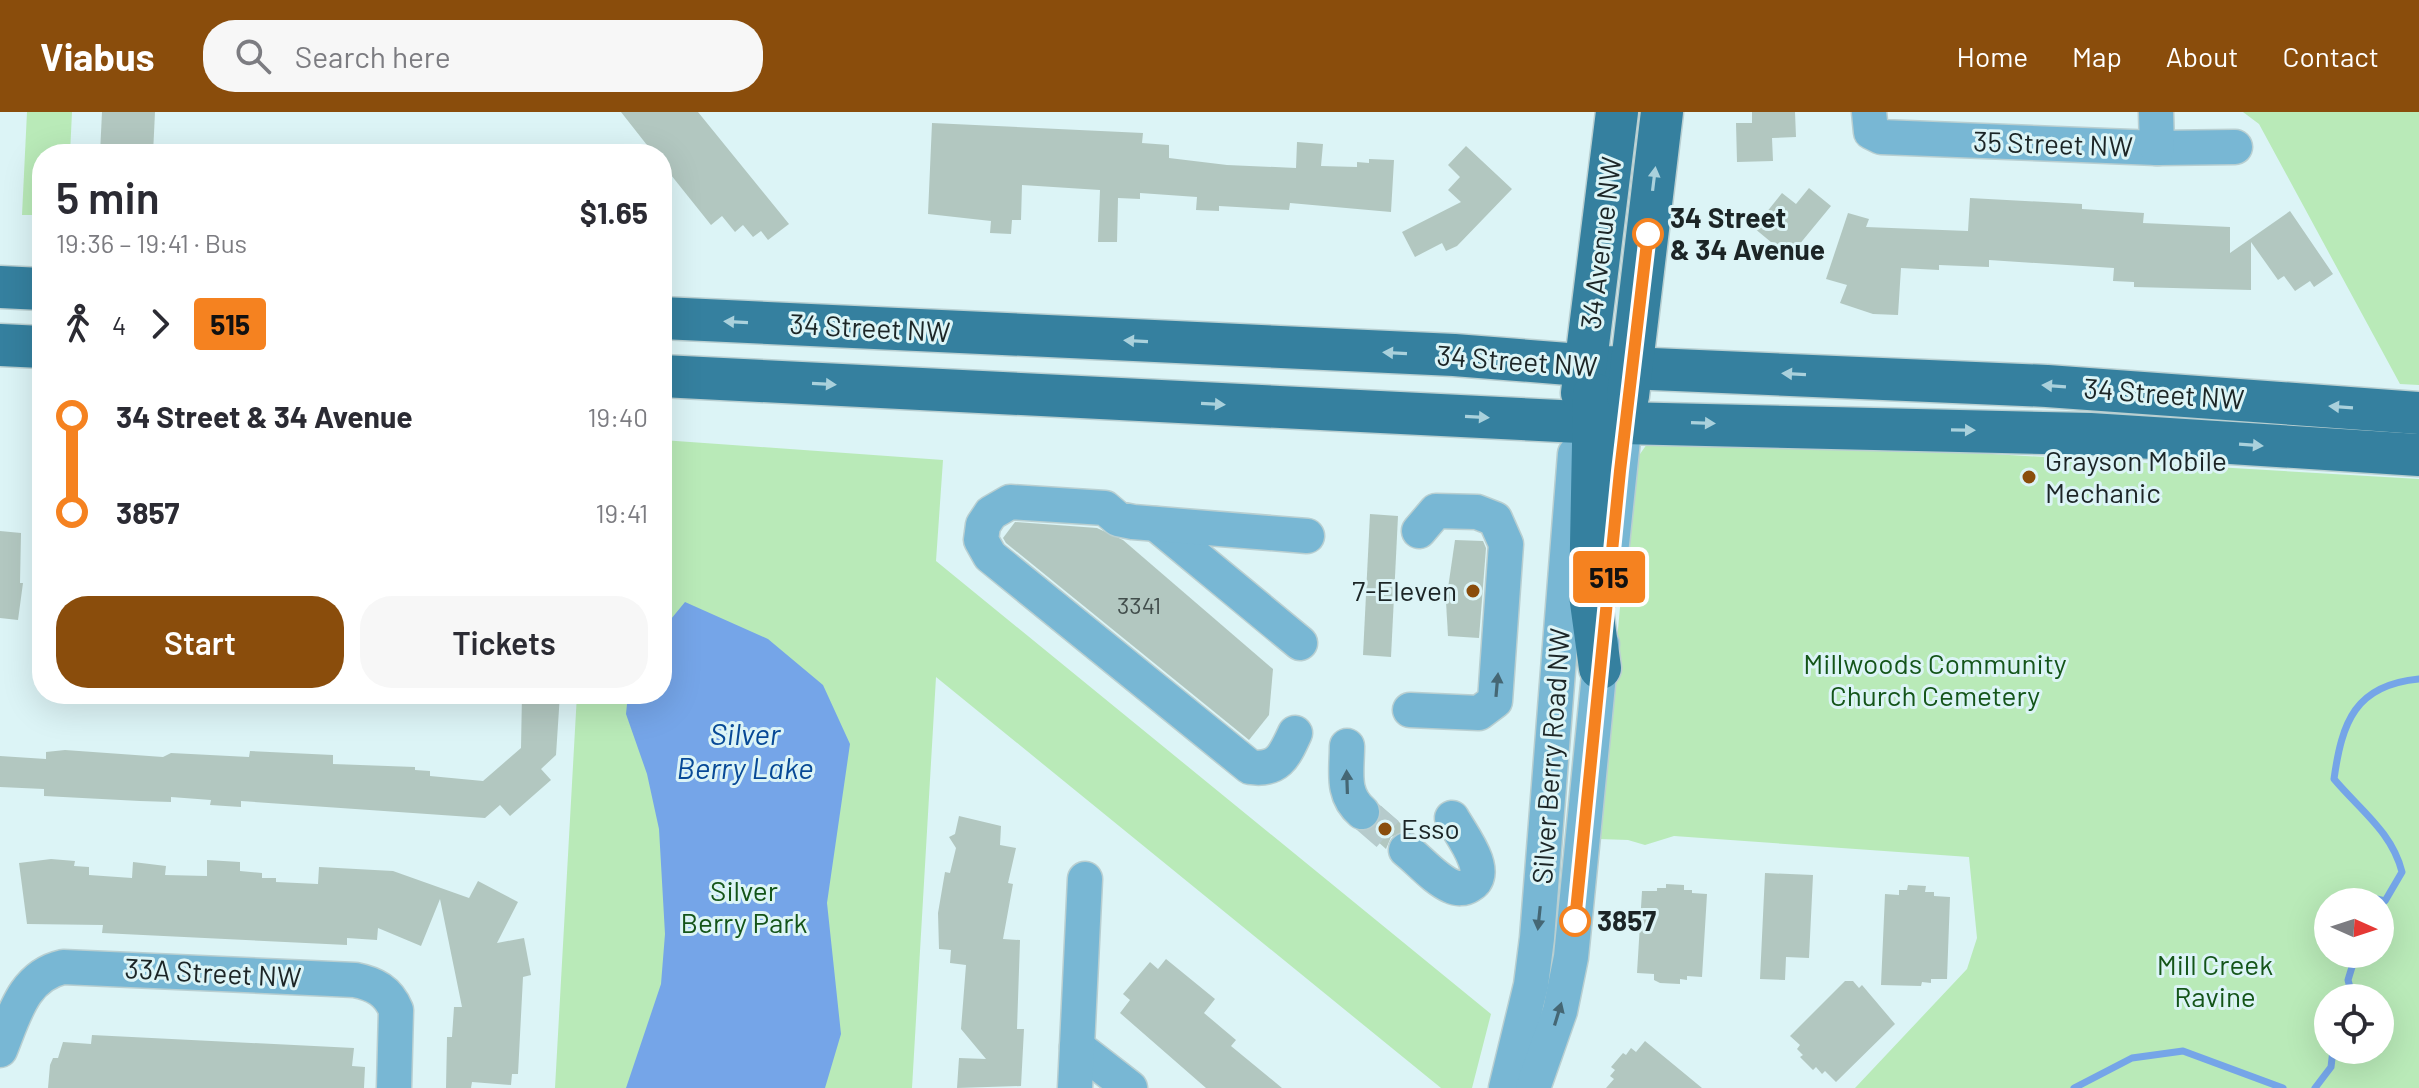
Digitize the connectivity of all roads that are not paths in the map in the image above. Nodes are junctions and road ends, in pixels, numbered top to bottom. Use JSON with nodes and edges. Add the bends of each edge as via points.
{"nodes":[{"id":1,"x":1617,"y":112,"type":"edge"},
{"id":2,"x":1662,"y":112,"type":"edge"},
{"id":3,"x":2156,"y":112,"type":"edge"},
{"id":4,"x":1870,"y":122,"type":"edge"},
{"id":5,"x":2235,"y":147,"type":"dead end"},
{"id":6,"x":2157,"y":148,"type":"junction"},
{"id":7,"x":0,"y":287,"type":"edge"},
{"id":8,"x":32,"y":289,"type":"edge"},
{"id":9,"x":672,"y":318,"type":"edge"},
{"id":10,"x":0,"y":345,"type":"edge"},
{"id":11,"x":32,"y":347,"type":"edge"},
{"id":12,"x":1585,"y":366,"type":"junction"},
{"id":13,"x":1632,"y":367,"type":"junction"},
{"id":14,"x":672,"y":376,"type":"edge"},
{"id":15,"x":2419,"y":413,"type":"edge"},
{"id":16,"x":1600,"y":422,"type":"junction"},
{"id":17,"x":2419,"y":455,"type":"edge"},
{"id":18,"x":1156,"y":524,"type":"junction"},
{"id":19,"x":1419,"y":531,"type":"dead end"},
{"id":20,"x":1307,"y":536,"type":"dead end"},
{"id":21,"x":1300,"y":643,"type":"dead end"},
{"id":22,"x":1600,"y":668,"type":"joint"},
{"id":23,"x":1410,"y":710,"type":"dead end"},
{"id":24,"x":1295,"y":733,"type":"dead end"},
{"id":25,"x":1347,"y":746,"type":"dead end"},
{"id":26,"x":1362,"y":812,"type":"tunnel mouth"},
{"id":27,"x":1085,"y":879,"type":"dead end"},
{"id":28,"x":1077,"y":1047,"type":"junction"},
{"id":29,"x":0,"y":1050,"type":"edge"},
{"id":30,"x":394,"y":1088,"type":"edge"},
{"id":31,"x":1075,"y":1088,"type":"edge"},
{"id":32,"x":1130,"y":1088,"type":"edge"},
{"id":33,"x":1506,"y":1088,"type":"edge"},
{"id":34,"x":1533,"y":1088,"type":"edge"}],
"edges":[{"from":1,"to":12,"type":"main road","name":"34 Avenue NW"},
{"from":13,"to":2,"type":"main road","name":"34 Avenue NW","one_way":true},
{"from":3,"to":6,"type":"street"},
{"from":4,"to":6,"type":"street","name":"35 Street NW","via":[[1881,137]]},
{"from":5,"to":6,"type":"street","name":"35 Street NW"},
{"from":7,"to":8,"type":"main road"},
{"from":12,"to":9,"type":"main road","name":"34 Street NW","one_way":true,"via":[[1454,355]]},
{"from":10,"to":11,"type":"main road"},
{"from":12,"to":13,"type":"main road","name":"34 Street NW"},
{"from":12,"to":16,"type":"main road"},
{"from":15,"to":13,"type":"main road","name":"34 Street NW","one_way":true,"via":[[2047,386]]},
{"from":13,"to":16,"type":"main road","name":"34 Avenue NW"},
{"from":14,"to":16,"type":"main road","name":"34 Street NW","one_way":true},
{"from":16,"to":17,"type":"main road","name":"34 Street NW","one_way":true,"via":[[2075,434]]},
{"from":16,"to":22,"type":"main road","via":[[1590,595]]},
{"from":16,"to":33,"type":"street","name":"Silver Berry Road NW","one_way":true,"via":[[1531,985]]},
{"from":18,"to":20,"type":"street"},
{"from":18,"to":21,"type":"street"},
{"from":18,"to":24,"type":"street","via":[[1118,519],[1105,508],[1010,502],[991,513],[981,540],[990,556],[1250,767],[1266,769],[1281,761]]},
{"from":23,"to":19,"type":"street","one_way":true,"via":[[1479,713],[1495,701],[1506,544],[1495,519],[1477,512],[1436,511]]},
{"from":34,"to":22,"type":"street","name":"Silver Berry Road NW","one_way":true,"via":[[1560,1011],[1571,957]]},
{"from":26,"to":25,"type":"street","one_way":true,"via":[[1349,801],[1346,789]]},
{"from":27,"to":28,"type":"street"},
{"from":28,"to":31,"type":"street"},
{"from":28,"to":32,"type":"street"},
{"from":29,"to":30,"type":"street","name":"33A Street NW","via":[[21,998],[52,970],[355,980],[392,1000],[398,1022]]}]}
